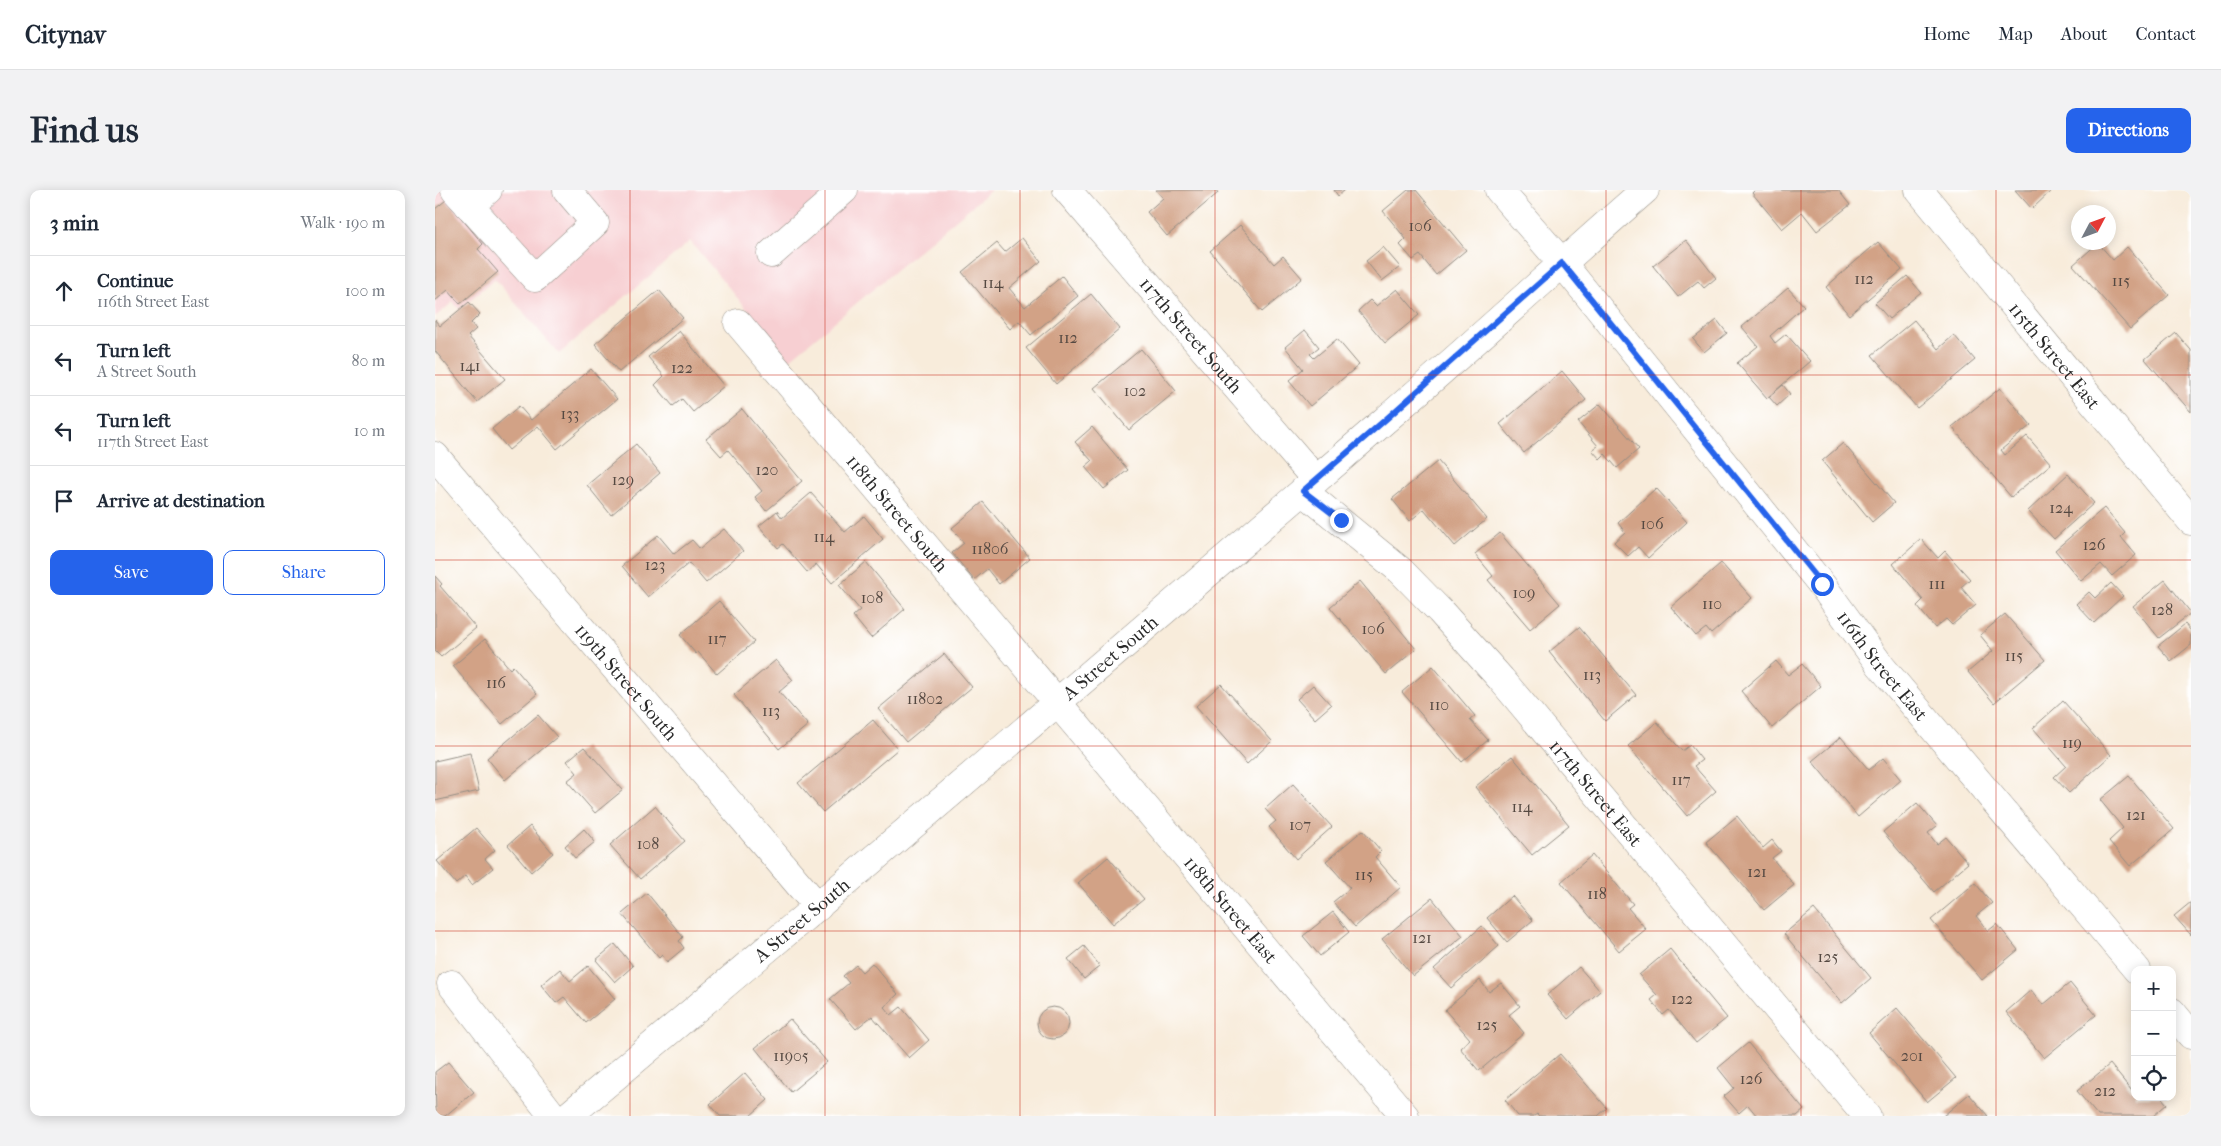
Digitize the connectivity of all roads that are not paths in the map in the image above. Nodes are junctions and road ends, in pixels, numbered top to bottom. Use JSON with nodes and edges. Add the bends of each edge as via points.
{"nodes":[{"id":1,"x":567,"y":190,"type":"edge"},
{"id":2,"x":844,"y":190,"type":"edge"},
{"id":3,"x":1067,"y":190,"type":"edge"},
{"id":4,"x":1499,"y":190,"type":"edge"},
{"id":5,"x":1645,"y":190,"type":"edge"},
{"id":6,"x":1919,"y":190,"type":"edge"},
{"id":7,"x":471,"y":195,"type":"edge"},
{"id":8,"x":771,"y":254,"type":"dead end"},
{"id":9,"x":1562,"y":263,"type":"junction"},
{"id":10,"x":738,"y":323,"type":"dead end"},
{"id":11,"x":435,"y":456,"type":"edge"},
{"id":12,"x":1309,"y":485,"type":"junction"},
{"id":13,"x":2191,"y":521,"type":"edge"},
{"id":14,"x":1056,"y":704,"type":"junction"},
{"id":15,"x":818,"y":907,"type":"junction"},
{"id":16,"x":2134,"y":966,"type":"edge"},
{"id":17,"x":451,"y":984,"type":"dead end"},
{"id":18,"x":2176,"y":1017,"type":"edge"},
{"id":19,"x":2191,"y":1034,"type":"edge"},
{"id":20,"x":553,"y":1116,"type":"edge"},
{"id":21,"x":568,"y":1116,"type":"edge"},
{"id":22,"x":1405,"y":1116,"type":"edge"},
{"id":23,"x":1867,"y":1116,"type":"edge"}],
"edges":[{"from":1,"to":7,"type":"street","via":[[595,223],[535,278]]},
{"from":2,"to":8,"type":"street"},
{"from":3,"to":12,"type":"street","name":"117th Street South"},
{"from":4,"to":9,"type":"street","name":"116th Street East"},
{"from":5,"to":9,"type":"street","name":"A Street South"},
{"from":6,"to":13,"type":"street","name":"115th Street East"},
{"from":9,"to":12,"type":"street","name":"A Street South"},
{"from":9,"to":16,"type":"street","name":"116th Street East","via":[[1822,584],[1880,665]]},
{"from":10,"to":14,"type":"street","name":"118th Street South"},
{"from":11,"to":15,"type":"street","name":"119th Street South"},
{"from":12,"to":14,"type":"street","name":"A Street South"},
{"from":12,"to":23,"type":"street","name":"117th Street East","via":[[1401,571],[1508,687]]},
{"from":14,"to":15,"type":"street","name":"A Street South"},
{"from":14,"to":22,"type":"street","name":"118th Street East"},
{"from":15,"to":21,"type":"street","name":"A Street South"},
{"from":17,"to":20,"type":"street"},
{"from":18,"to":19,"type":"street"}]}
